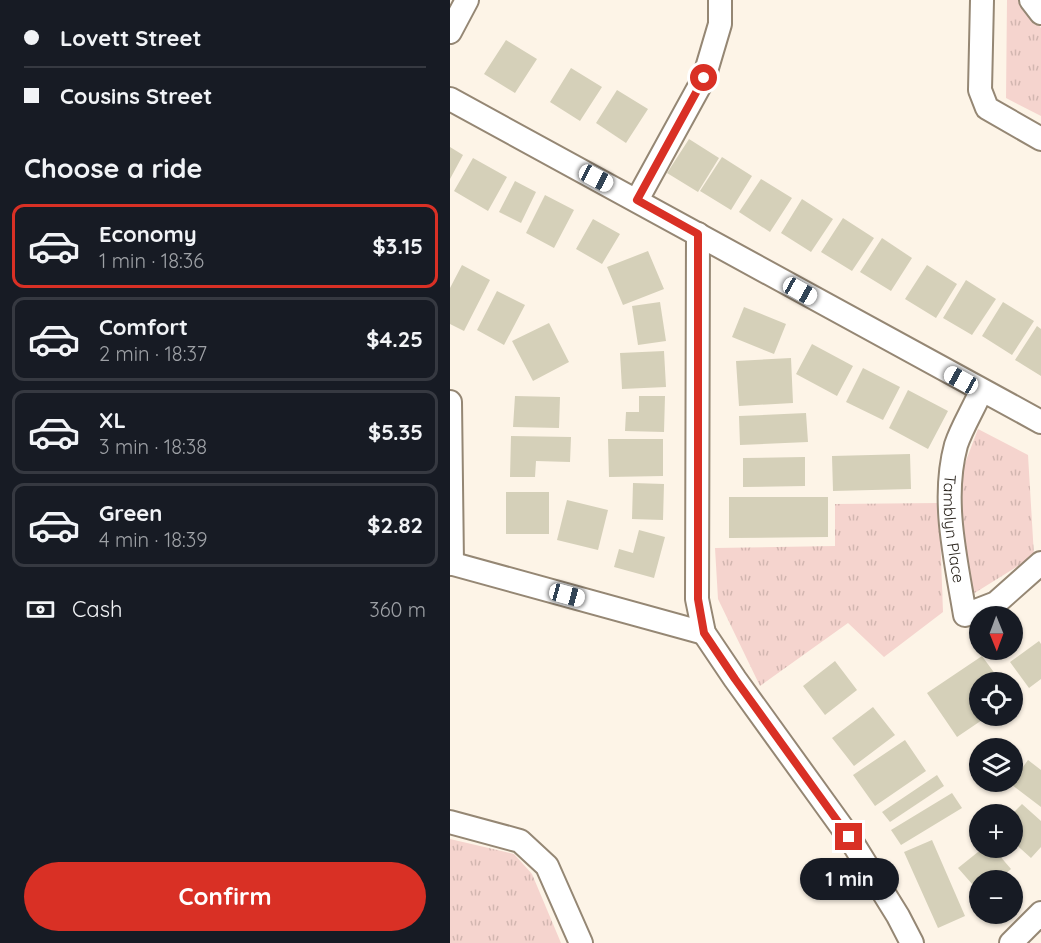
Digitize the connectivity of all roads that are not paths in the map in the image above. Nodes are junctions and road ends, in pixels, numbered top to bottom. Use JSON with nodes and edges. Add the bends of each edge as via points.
{"nodes":[{"id":1,"x":467,"y":0,"type":"edge"},
{"id":2,"x":720,"y":0,"type":"edge"},
{"id":3,"x":982,"y":0,"type":"edge"},
{"id":4,"x":1031,"y":0,"type":"edge"},
{"id":5,"x":1041,"y":13,"type":"edge"},
{"id":6,"x":450,"y":32,"type":"edge"},
{"id":7,"x":450,"y":99,"type":"edge"},
{"id":8,"x":1041,"y":139,"type":"edge"},
{"id":9,"x":637,"y":200,"type":"junction"},
{"id":10,"x":698,"y":234,"type":"junction"},
{"id":11,"x":981,"y":390,"type":"junction"},
{"id":12,"x":450,"y":402,"type":"edge"},
{"id":13,"x":1041,"y":422,"type":"edge"},
{"id":14,"x":1041,"y":563,"type":"edge"},
{"id":15,"x":451,"y":564,"type":"edge"},
{"id":16,"x":704,"y":633,"type":"junction"},
{"id":17,"x":450,"y":822,"type":"edge"},
{"id":18,"x":1041,"y":913,"type":"edge"},
{"id":19,"x":581,"y":943,"type":"edge"},
{"id":20,"x":912,"y":943,"type":"edge"},
{"id":21,"x":1011,"y":943,"type":"edge"}],
"edges":[{"from":1,"to":6,"type":"street"},
{"from":2,"to":9,"type":"street","via":[[720,24],[704,78]]},
{"from":3,"to":8,"type":"street","via":[[980,90],[987,108]]},
{"from":4,"to":5,"type":"street"},
{"from":7,"to":9,"type":"street"},
{"from":9,"to":10,"type":"street"},
{"from":10,"to":11,"type":"street"},
{"from":10,"to":16,"type":"street","via":[[698,599]]},
{"from":11,"to":13,"type":"street"},
{"from":11,"to":14,"type":"street","name":"Tamblyn Place","via":[[957,444],[949,487],[952,541],[964,615],[996,603]]},
{"from":12,"to":15,"type":"street"},
{"from":15,"to":16,"type":"street"},
{"from":16,"to":20,"type":"street","via":[[849,837]]},
{"from":17,"to":19,"type":"street","via":[[520,841],[547,866]]},
{"from":18,"to":21,"type":"street"}]}
